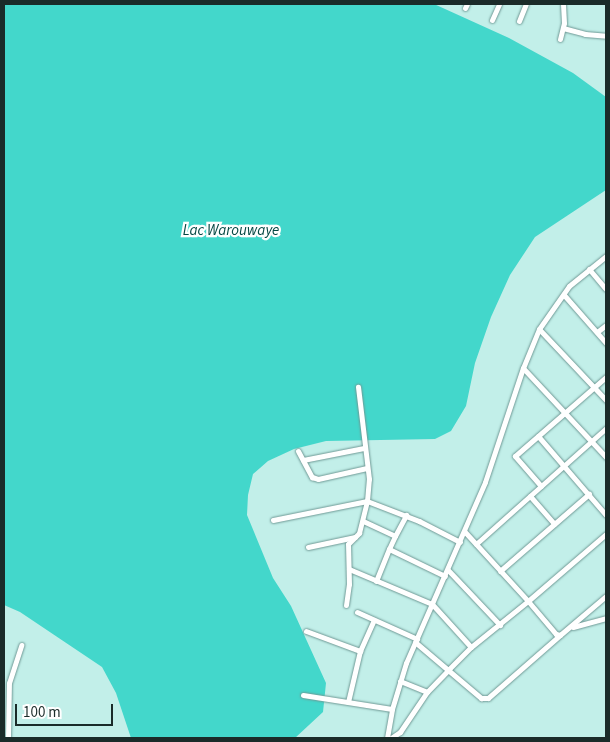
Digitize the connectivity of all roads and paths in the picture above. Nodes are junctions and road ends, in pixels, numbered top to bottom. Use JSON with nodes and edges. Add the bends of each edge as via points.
{"nodes":[{"id":1,"x":499,"y":4,"type":"edge"},
{"id":2,"x":526,"y":4,"type":"edge"},
{"id":3,"x":563,"y":4,"type":"edge"},
{"id":4,"x":492,"y":20,"type":"dead end"},
{"id":5,"x":520,"y":21,"type":"dead end"},
{"id":6,"x":563,"y":28,"type":"junction"},
{"id":7,"x":606,"y":36,"type":"edge"},
{"id":8,"x":560,"y":38,"type":"dead end"},
{"id":9,"x":606,"y":256,"type":"edge"},
{"id":10,"x":589,"y":269,"type":"junction"},
{"id":11,"x":606,"y":289,"type":"edge"},
{"id":12,"x":564,"y":295,"type":"junction"},
{"id":13,"x":606,"y":325,"type":"edge"},
{"id":14,"x":539,"y":329,"type":"junction"},
{"id":15,"x":597,"y":332,"type":"junction"},
{"id":16,"x":606,"y":343,"type":"edge"},
{"id":17,"x":523,"y":368,"type":"junction"},
{"id":18,"x":606,"y":376,"type":"edge"},
{"id":19,"x":358,"y":387,"type":"dead end"},
{"id":20,"x":594,"y":387,"type":"junction"},
{"id":21,"x":606,"y":400,"type":"edge"},
{"id":22,"x":565,"y":413,"type":"junction"},
{"id":23,"x":606,"y":428,"type":"edge"},
{"id":24,"x":538,"y":436,"type":"junction"},
{"id":25,"x":592,"y":442,"type":"junction"},
{"id":26,"x":364,"y":448,"type":"junction"},
{"id":27,"x":298,"y":451,"type":"dead end"},
{"id":28,"x":606,"y":457,"type":"edge"},
{"id":29,"x":303,"y":460,"type":"junction"},
{"id":30,"x":564,"y":466,"type":"junction"},
{"id":31,"x":367,"y":468,"type":"junction"},
{"id":32,"x":541,"y":486,"type":"junction"},
{"id":33,"x":589,"y":494,"type":"junction"},
{"id":34,"x":530,"y":496,"type":"junction"},
{"id":35,"x":367,"y":501,"type":"junction"},
{"id":36,"x":406,"y":515,"type":"junction"},
{"id":37,"x":606,"y":515,"type":"edge"},
{"id":38,"x":273,"y":520,"type":"dead end"},
{"id":39,"x":363,"y":521,"type":"junction"},
{"id":40,"x":554,"y":524,"type":"junction"},
{"id":41,"x":465,"y":532,"type":"junction"},
{"id":42,"x":606,"y":534,"type":"edge"},
{"id":43,"x":395,"y":536,"type":"junction"},
{"id":44,"x":355,"y":537,"type":"junction"},
{"id":45,"x":460,"y":542,"type":"junction"},
{"id":46,"x":476,"y":544,"type":"junction"},
{"id":47,"x":308,"y":547,"type":"dead end"},
{"id":48,"x":390,"y":549,"type":"junction"},
{"id":49,"x":349,"y":569,"type":"junction"},
{"id":50,"x":500,"y":571,"type":"junction"},
{"id":51,"x":446,"y":573,"type":"junction"},
{"id":52,"x":376,"y":581,"type":"junction"},
{"id":53,"x":606,"y":596,"type":"edge"},
{"id":54,"x":528,"y":602,"type":"junction"},
{"id":55,"x":432,"y":604,"type":"junction"},
{"id":56,"x":346,"y":605,"type":"dead end"},
{"id":57,"x":357,"y":612,"type":"dead end"},
{"id":58,"x":606,"y":618,"type":"edge"},
{"id":59,"x":374,"y":620,"type":"junction"},
{"id":60,"x":500,"y":625,"type":"junction"},
{"id":61,"x":570,"y":628,"type":"junction"},
{"id":62,"x":306,"y":631,"type":"dead end"},
{"id":63,"x":560,"y":634,"type":"junction"},
{"id":64,"x":416,"y":641,"type":"junction"},
{"id":65,"x":21,"y":645,"type":"dead end"},
{"id":66,"x":471,"y":647,"type":"junction"},
{"id":67,"x":360,"y":651,"type":"junction"},
{"id":68,"x":449,"y":669,"type":"junction"},
{"id":69,"x":400,"y":681,"type":"junction"},
{"id":70,"x":427,"y":692,"type":"junction"},
{"id":71,"x":303,"y":695,"type":"dead end"},
{"id":72,"x":348,"y":702,"type":"junction"},
{"id":73,"x":6,"y":709,"type":"edge"},
{"id":74,"x":392,"y":709,"type":"junction"},
{"id":75,"x":8,"y":738,"type":"edge"},
{"id":76,"x":387,"y":738,"type":"edge"},
{"id":77,"x":391,"y":738,"type":"edge"}],
"edges":[{"from":1,"to":4,"type":"street"},
{"from":2,"to":5,"type":"street"},
{"from":3,"to":6,"type":"street"},
{"from":6,"to":7,"type":"street"},
{"from":6,"to":8,"type":"street"},
{"from":9,"to":10,"type":"street"},
{"from":10,"to":11,"type":"street"},
{"from":10,"to":12,"type":"street","via":[[569,286]]},
{"from":12,"to":14,"type":"street"},
{"from":12,"to":15,"type":"street"},
{"from":13,"to":15,"type":"street"},
{"from":14,"to":17,"type":"street"},
{"from":14,"to":20,"type":"street"},
{"from":15,"to":16,"type":"street"},
{"from":17,"to":22,"type":"street"},
{"from":17,"to":41,"type":"street"},
{"from":18,"to":20,"type":"street"},
{"from":19,"to":26,"type":"street"},
{"from":20,"to":21,"type":"street"},
{"from":20,"to":22,"type":"street"},
{"from":22,"to":24,"type":"street"},
{"from":22,"to":25,"type":"street"},
{"from":23,"to":25,"type":"street"},
{"from":24,"to":30,"type":"street"},
{"from":24,"to":32,"type":"street","via":[[515,456]]},
{"from":25,"to":28,"type":"street"},
{"from":25,"to":30,"type":"street"},
{"from":26,"to":29,"type":"street"},
{"from":26,"to":31,"type":"street"},
{"from":27,"to":29,"type":"street"},
{"from":29,"to":31,"type":"street","via":[[312,476],[318,479]]},
{"from":30,"to":32,"type":"street"},
{"from":30,"to":33,"type":"street"},
{"from":31,"to":35,"type":"street"},
{"from":32,"to":34,"type":"street"},
{"from":33,"to":37,"type":"street"},
{"from":33,"to":40,"type":"street"},
{"from":34,"to":40,"type":"street"},
{"from":34,"to":46,"type":"street"},
{"from":35,"to":36,"type":"street"},
{"from":35,"to":38,"type":"street"},
{"from":35,"to":39,"type":"street"},
{"from":36,"to":43,"type":"street"},
{"from":36,"to":45,"type":"street"},
{"from":39,"to":43,"type":"street"},
{"from":39,"to":44,"type":"street"},
{"from":40,"to":50,"type":"street"},
{"from":41,"to":45,"type":"street"},
{"from":41,"to":46,"type":"street"},
{"from":42,"to":54,"type":"street"},
{"from":43,"to":48,"type":"street"},
{"from":44,"to":47,"type":"street"},
{"from":44,"to":49,"type":"street","via":[[348,544]]},
{"from":45,"to":51,"type":"street"},
{"from":46,"to":50,"type":"street"},
{"from":48,"to":51,"type":"street"},
{"from":48,"to":52,"type":"street"},
{"from":49,"to":52,"type":"street"},
{"from":49,"to":56,"type":"street"},
{"from":50,"to":54,"type":"street"},
{"from":51,"to":55,"type":"street"},
{"from":51,"to":60,"type":"street"},
{"from":52,"to":55,"type":"street"},
{"from":53,"to":61,"type":"street"},
{"from":54,"to":60,"type":"street"},
{"from":54,"to":63,"type":"street","via":[[556,634]]},
{"from":55,"to":64,"type":"street"},
{"from":55,"to":66,"type":"street"},
{"from":57,"to":59,"type":"street"},
{"from":58,"to":61,"type":"street"},
{"from":59,"to":64,"type":"street"},
{"from":59,"to":67,"type":"street"},
{"from":60,"to":66,"type":"street"},
{"from":61,"to":63,"type":"street"},
{"from":62,"to":67,"type":"street"},
{"from":63,"to":68,"type":"street","via":[[488,698],[481,698]]},
{"from":64,"to":68,"type":"street"},
{"from":64,"to":69,"type":"street"},
{"from":65,"to":73,"type":"street","via":[[10,678]]},
{"from":66,"to":68,"type":"street"},
{"from":67,"to":72,"type":"street"},
{"from":68,"to":70,"type":"street"},
{"from":69,"to":70,"type":"street"},
{"from":69,"to":74,"type":"street"},
{"from":70,"to":77,"type":"street","via":[[400,732]]},
{"from":71,"to":72,"type":"street"},
{"from":72,"to":74,"type":"street"},
{"from":73,"to":75,"type":"street"},
{"from":74,"to":76,"type":"street"}]}
